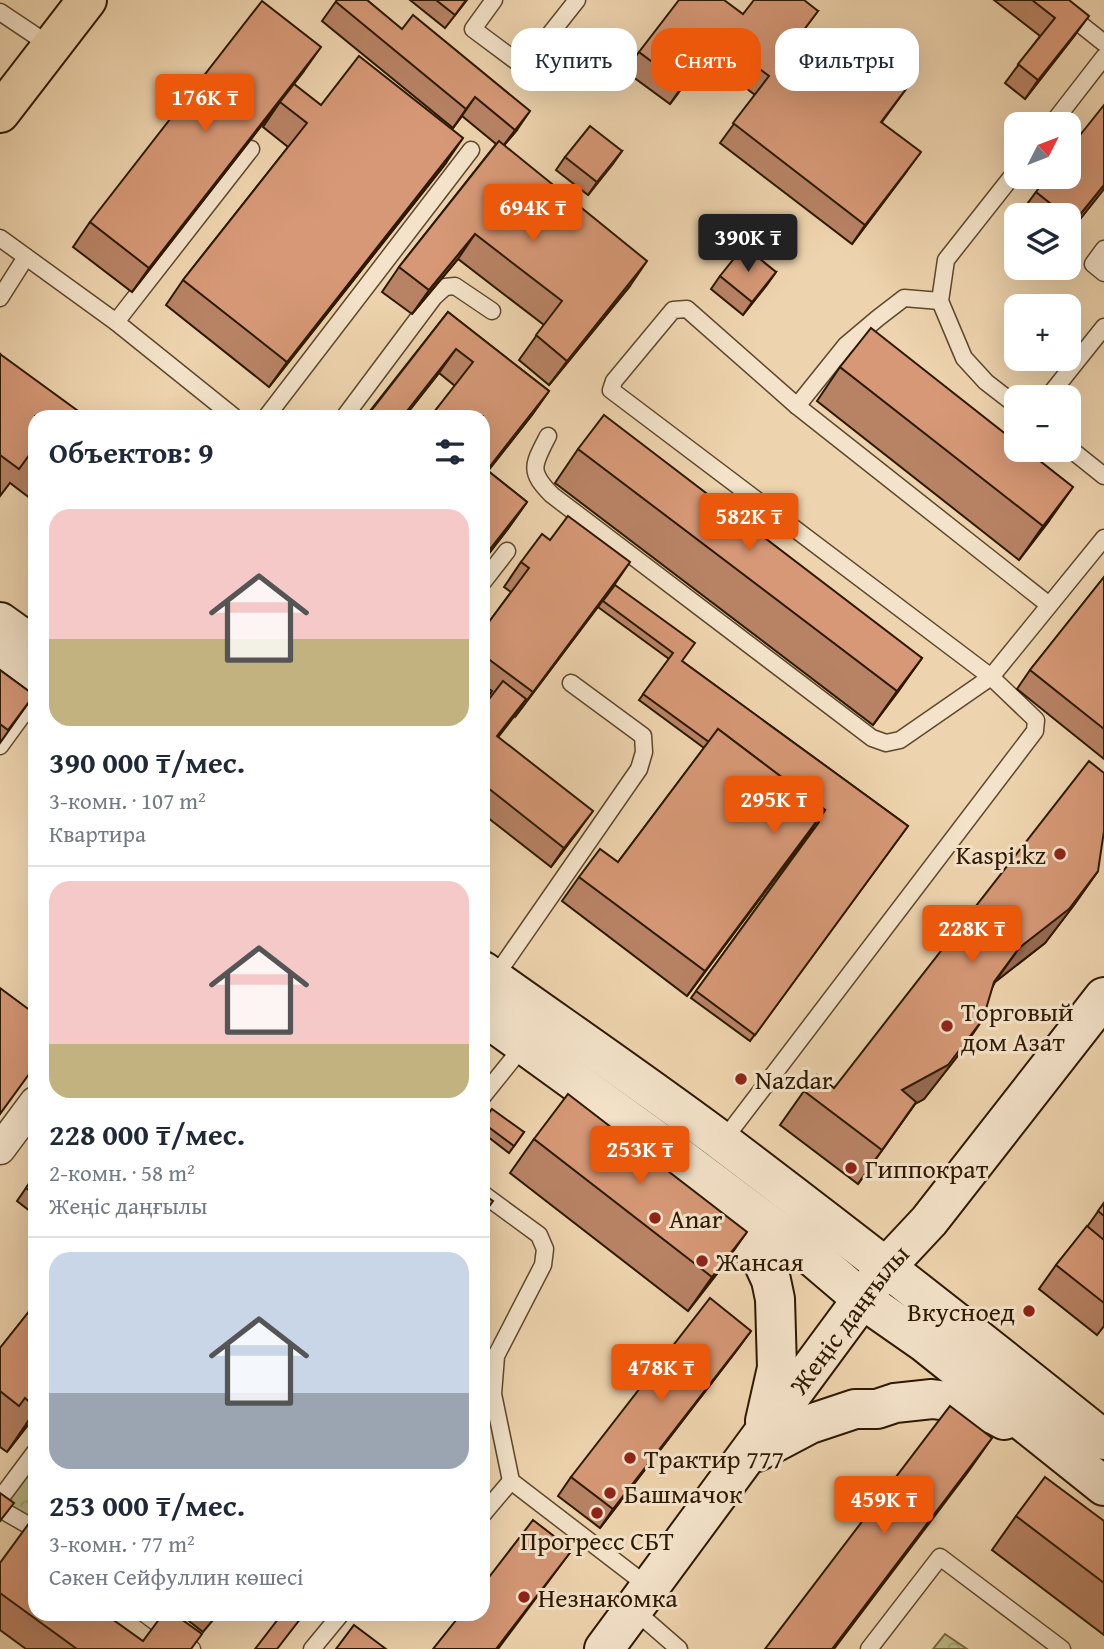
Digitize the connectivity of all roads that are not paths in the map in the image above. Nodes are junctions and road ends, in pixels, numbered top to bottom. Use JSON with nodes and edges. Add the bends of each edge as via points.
{"nodes":[{"id":1,"x":87,"y":0,"type":"edge"},
{"id":2,"x":494,"y":0,"type":"edge"},
{"id":3,"x":577,"y":0,"type":"edge"},
{"id":4,"x":1051,"y":0,"type":"edge"},
{"id":5,"x":0,"y":12,"type":"edge"},
{"id":6,"x":1104,"y":43,"type":"edge"},
{"id":7,"x":51,"y":46,"type":"junction"},
{"id":8,"x":1104,"y":57,"type":"edge"},
{"id":9,"x":1061,"y":112,"type":"edge"},
{"id":10,"x":0,"y":113,"type":"edge"},
{"id":11,"x":251,"y":149,"type":"edge"},
{"id":12,"x":471,"y":150,"type":"dead end"},
{"id":13,"x":1004,"y":186,"type":"edge"},
{"id":14,"x":0,"y":237,"type":"edge"},
{"id":15,"x":1104,"y":249,"type":"edge"},
{"id":16,"x":26,"y":257,"type":"junction"},
{"id":17,"x":1104,"y":272,"type":"edge"},
{"id":18,"x":0,"y":298,"type":"edge"},
{"id":19,"x":940,"y":301,"type":"junction"},
{"id":20,"x":492,"y":311,"type":"dead end"},
{"id":21,"x":116,"y":322,"type":"junction"},
{"id":22,"x":1104,"y":327,"type":"edge"},
{"id":23,"x":1058,"y":385,"type":"edge"},
{"id":24,"x":1004,"y":397,"type":"edge"},
{"id":25,"x":797,"y":406,"type":"junction"},
{"id":26,"x":226,"y":410,"type":"edge"},
{"id":27,"x":272,"y":410,"type":"edge"},
{"id":28,"x":349,"y":410,"type":"edge"},
{"id":29,"x":548,"y":436,"type":"dead end"},
{"id":30,"x":1081,"y":458,"type":"edge"},
{"id":31,"x":1104,"y":476,"type":"edge"},
{"id":32,"x":1104,"y":537,"type":"edge"},
{"id":33,"x":507,"y":551,"type":"edge"},
{"id":34,"x":490,"y":573,"type":"edge"},
{"id":35,"x":1049,"y":605,"type":"junction"},
{"id":36,"x":0,"y":622,"type":"edge"},
{"id":37,"x":28,"y":642,"type":"edge"},
{"id":38,"x":0,"y":658,"type":"edge"},
{"id":39,"x":991,"y":677,"type":"junction"},
{"id":40,"x":28,"y":679,"type":"edge"},
{"id":41,"x":571,"y":683,"type":"dead end"},
{"id":42,"x":28,"y":708,"type":"edge"},
{"id":43,"x":0,"y":746,"type":"edge"},
{"id":44,"x":490,"y":977,"type":"edge"},
{"id":45,"x":490,"y":983,"type":"edge"},
{"id":46,"x":1104,"y":997,"type":"edge"},
{"id":47,"x":490,"y":1020,"type":"edge"},
{"id":48,"x":524,"y":1045,"type":"junction"},
{"id":49,"x":490,"y":1087,"type":"edge"},
{"id":50,"x":28,"y":1111,"type":"edge"},
{"id":51,"x":722,"y":1142,"type":"junction"},
{"id":52,"x":0,"y":1149,"type":"edge"},
{"id":53,"x":675,"y":1154,"type":"junction"},
{"id":54,"x":490,"y":1199,"type":"edge"},
{"id":55,"x":885,"y":1268,"type":"junction"},
{"id":56,"x":862,"y":1300,"type":"junction"},
{"id":57,"x":1104,"y":1440,"type":"edge"},
{"id":58,"x":753,"y":1448,"type":"junction"},
{"id":59,"x":1059,"y":1450,"type":"junction"},
{"id":60,"x":28,"y":1461,"type":"edge"},
{"id":61,"x":511,"y":1481,"type":"junction"},
{"id":62,"x":1104,"y":1486,"type":"edge"},
{"id":63,"x":0,"y":1499,"type":"edge"},
{"id":64,"x":490,"y":1506,"type":"edge"},
{"id":65,"x":0,"y":1509,"type":"edge"},
{"id":66,"x":28,"y":1525,"type":"edge"},
{"id":67,"x":641,"y":1598,"type":"junction"},
{"id":68,"x":154,"y":1621,"type":"edge"},
{"id":69,"x":335,"y":1621,"type":"edge"},
{"id":70,"x":192,"y":1649,"type":"edge"},
{"id":71,"x":312,"y":1649,"type":"edge"},
{"id":72,"x":604,"y":1649,"type":"edge"},
{"id":73,"x":679,"y":1649,"type":"edge"},
{"id":74,"x":869,"y":1649,"type":"edge"},
{"id":75,"x":1062,"y":1649,"type":"edge"}],
"edges":[{"from":1,"to":7,"type":"main road"},
{"from":2,"to":3,"type":"lane","via":[[472,29],[524,67]]},
{"from":4,"to":6,"type":"lane"},
{"from":5,"to":7,"type":"lane"},
{"from":7,"to":10,"type":"main road"},
{"from":8,"to":9,"type":"lane"},
{"from":11,"to":21,"type":"lane"},
{"from":12,"to":27,"type":"lane"},
{"from":13,"to":19,"type":"lane","via":[[946,260]]},
{"from":14,"to":16,"type":"lane"},
{"from":15,"to":17,"type":"lane","via":[[1093,264]]},
{"from":16,"to":18,"type":"lane"},
{"from":16,"to":21,"type":"lane"},
{"from":19,"to":24,"type":"lane","via":[[964,358]]},
{"from":19,"to":25,"type":"lane","via":[[904,298],[846,345]]},
{"from":20,"to":28,"type":"lane","via":[[455,286],[445,287]]},
{"from":21,"to":26,"type":"lane"},
{"from":22,"to":23,"type":"lane"},
{"from":25,"to":35,"type":"lane"},
{"from":25,"to":39,"type":"lane","via":[[687,309],[673,310],[611,390]]},
{"from":29,"to":39,"type":"lane","via":[[535,460],[538,481],[552,495],[872,738],[886,743],[900,740]]},
{"from":30,"to":31,"type":"lane"},
{"from":32,"to":35,"type":"lane"},
{"from":33,"to":34,"type":"lane"},
{"from":35,"to":39,"type":"lane"},
{"from":36,"to":37,"type":"main road"},
{"from":38,"to":40,"type":"main road"},
{"from":39,"to":51,"type":"lane","via":[[1036,720],[1035,731]]},
{"from":41,"to":44,"type":"lane","via":[[643,736],[645,752],[639,769]]},
{"from":42,"to":43,"type":"lane"},
{"from":45,"to":51,"type":"main road"},
{"from":46,"to":55,"type":"main road","name":"Жеңіс даңғылы","via":[[929,1221]]},
{"from":47,"to":48,"type":"main road"},
{"from":48,"to":49,"type":"lane"},
{"from":48,"to":53,"type":"main road"},
{"from":50,"to":52,"type":"street"},
{"from":51,"to":55,"type":"main road"},
{"from":53,"to":56,"type":"main road"},
{"from":53,"to":58,"type":"main road","via":[[761,1258],[771,1280],[777,1368]]},
{"from":54,"to":61,"type":"lane","via":[[539,1235],[545,1249],[543,1265],[494,1366],[493,1394]]},
{"from":55,"to":56,"type":"main road","name":"Жеңіс даңғылы"},
{"from":55,"to":57,"type":"main road"},
{"from":56,"to":58,"type":"main road","name":"Жеңіс даңғылы"},
{"from":56,"to":59,"type":"main road","via":[[925,1343]]},
{"from":58,"to":59,"type":"main road","via":[[855,1409],[933,1399],[964,1403],[995,1415]]},
{"from":58,"to":67,"type":"main road","name":"Жеңіс даңғылы"},
{"from":59,"to":62,"type":"main road"},
{"from":60,"to":63,"type":"lane"},
{"from":61,"to":64,"type":"lane"},
{"from":61,"to":67,"type":"lane"},
{"from":65,"to":66,"type":"lane"},
{"from":67,"to":72,"type":"main road","name":"Жеңіс даңғылы"},
{"from":67,"to":73,"type":"lane"},
{"from":68,"to":70,"type":"lane"},
{"from":69,"to":71,"type":"lane"},
{"from":74,"to":75,"type":"lane","via":[[940,1557]]}]}
